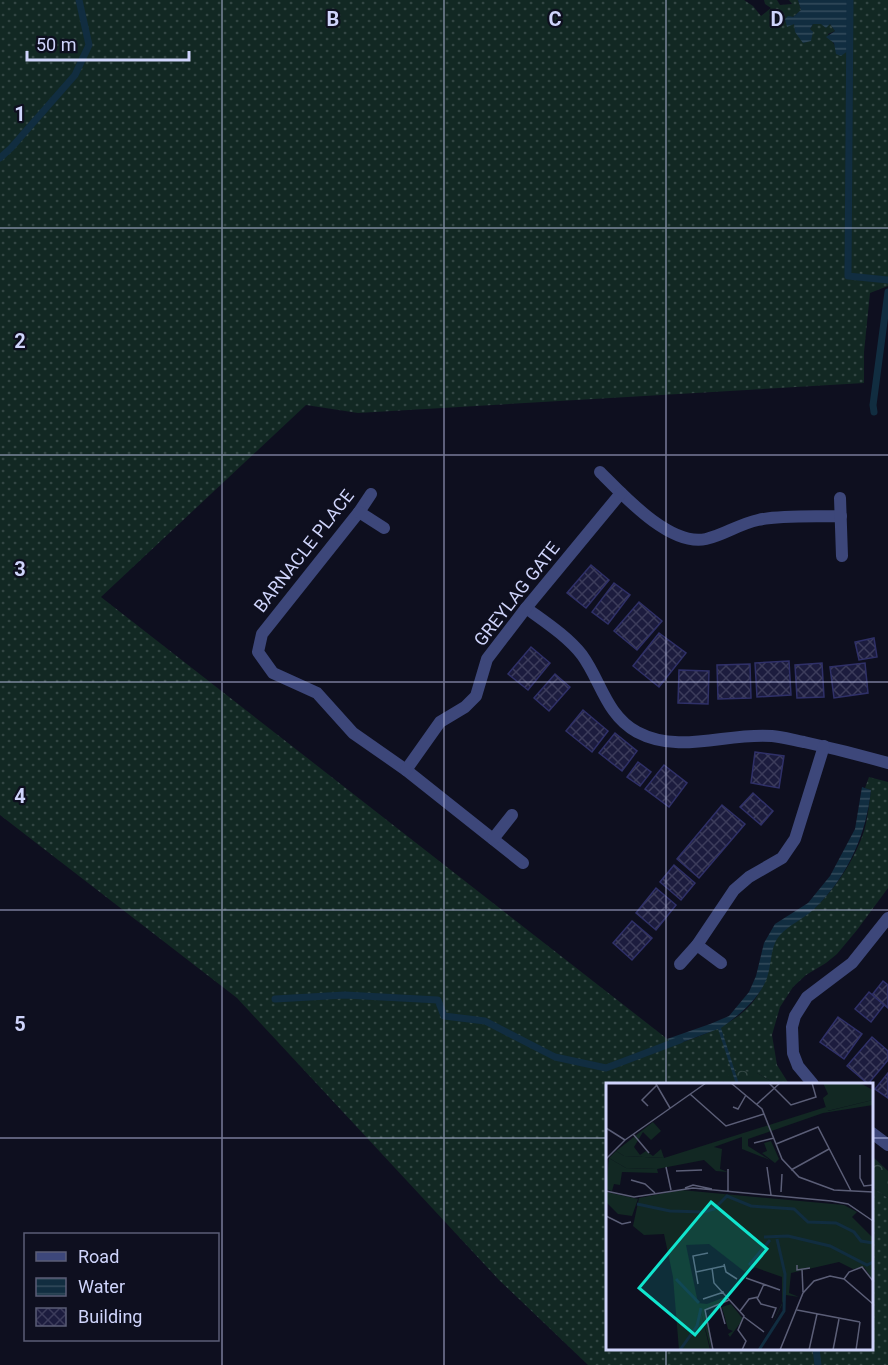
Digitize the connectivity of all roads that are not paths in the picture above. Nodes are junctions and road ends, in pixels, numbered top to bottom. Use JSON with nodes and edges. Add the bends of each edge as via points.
{"nodes":[{"id":1,"x":600,"y":472,"type":"dead end"},
{"id":2,"x":621,"y":493,"type":"junction"},
{"id":3,"x":371,"y":494,"type":"dead end"},
{"id":4,"x":840,"y":498,"type":"dead end"},
{"id":5,"x":359,"y":512,"type":"junction"},
{"id":6,"x":840,"y":516,"type":"junction"},
{"id":7,"x":384,"y":528,"type":"dead end"},
{"id":8,"x":843,"y":556,"type":"dead end"},
{"id":9,"x":526,"y":608,"type":"junction"},
{"id":10,"x":824,"y":746,"type":"junction"},
{"id":11,"x":888,"y":763,"type":"edge"},
{"id":12,"x":406,"y":770,"type":"junction"},
{"id":13,"x":512,"y":815,"type":"dead end"},
{"id":14,"x":493,"y":840,"type":"junction"},
{"id":15,"x":523,"y":863,"type":"dead end"},
{"id":16,"x":888,"y":918,"type":"edge"},
{"id":17,"x":697,"y":945,"type":"junction"},
{"id":18,"x":721,"y":963,"type":"dead end"},
{"id":19,"x":680,"y":964,"type":"dead end"},
{"id":20,"x":812,"y":1083,"type":"edge"},
{"id":21,"x":873,"y":1134,"type":"edge"},
{"id":22,"x":888,"y":1145,"type":"edge"}],
"edges":[{"from":1,"to":2,"type":"street"},
{"from":2,"to":6,"type":"street","via":[[663,528],[685,538],[704,540],[760,519]]},
{"from":2,"to":9,"type":"street","name":"GREYLAG GATE"},
{"from":3,"to":5,"type":"street","name":"BARNACLE PLACE"},
{"from":4,"to":6,"type":"street"},
{"from":5,"to":7,"type":"street"},
{"from":5,"to":12,"type":"street","name":"BARNACLE PLACE","via":[[262,634],[258,652],[273,673],[317,693],[353,733]]},
{"from":6,"to":8,"type":"street"},
{"from":9,"to":10,"type":"street","via":[[581,654],[615,715],[636,732],[684,744],[772,736]]},
{"from":9,"to":12,"type":"street","name":"GREYLAG GATE","via":[[487,659],[476,696],[440,723]]},
{"from":10,"to":11,"type":"street"},
{"from":10,"to":17,"type":"street","via":[[795,839],[782,858],[734,890]]},
{"from":12,"to":14,"type":"street"},
{"from":13,"to":14,"type":"street"},
{"from":14,"to":15,"type":"street"},
{"from":16,"to":20,"type":"street","via":[[852,963],[807,997],[795,1016],[793,1053]]},
{"from":17,"to":18,"type":"street"},
{"from":17,"to":19,"type":"street"},
{"from":21,"to":22,"type":"street"}]}
